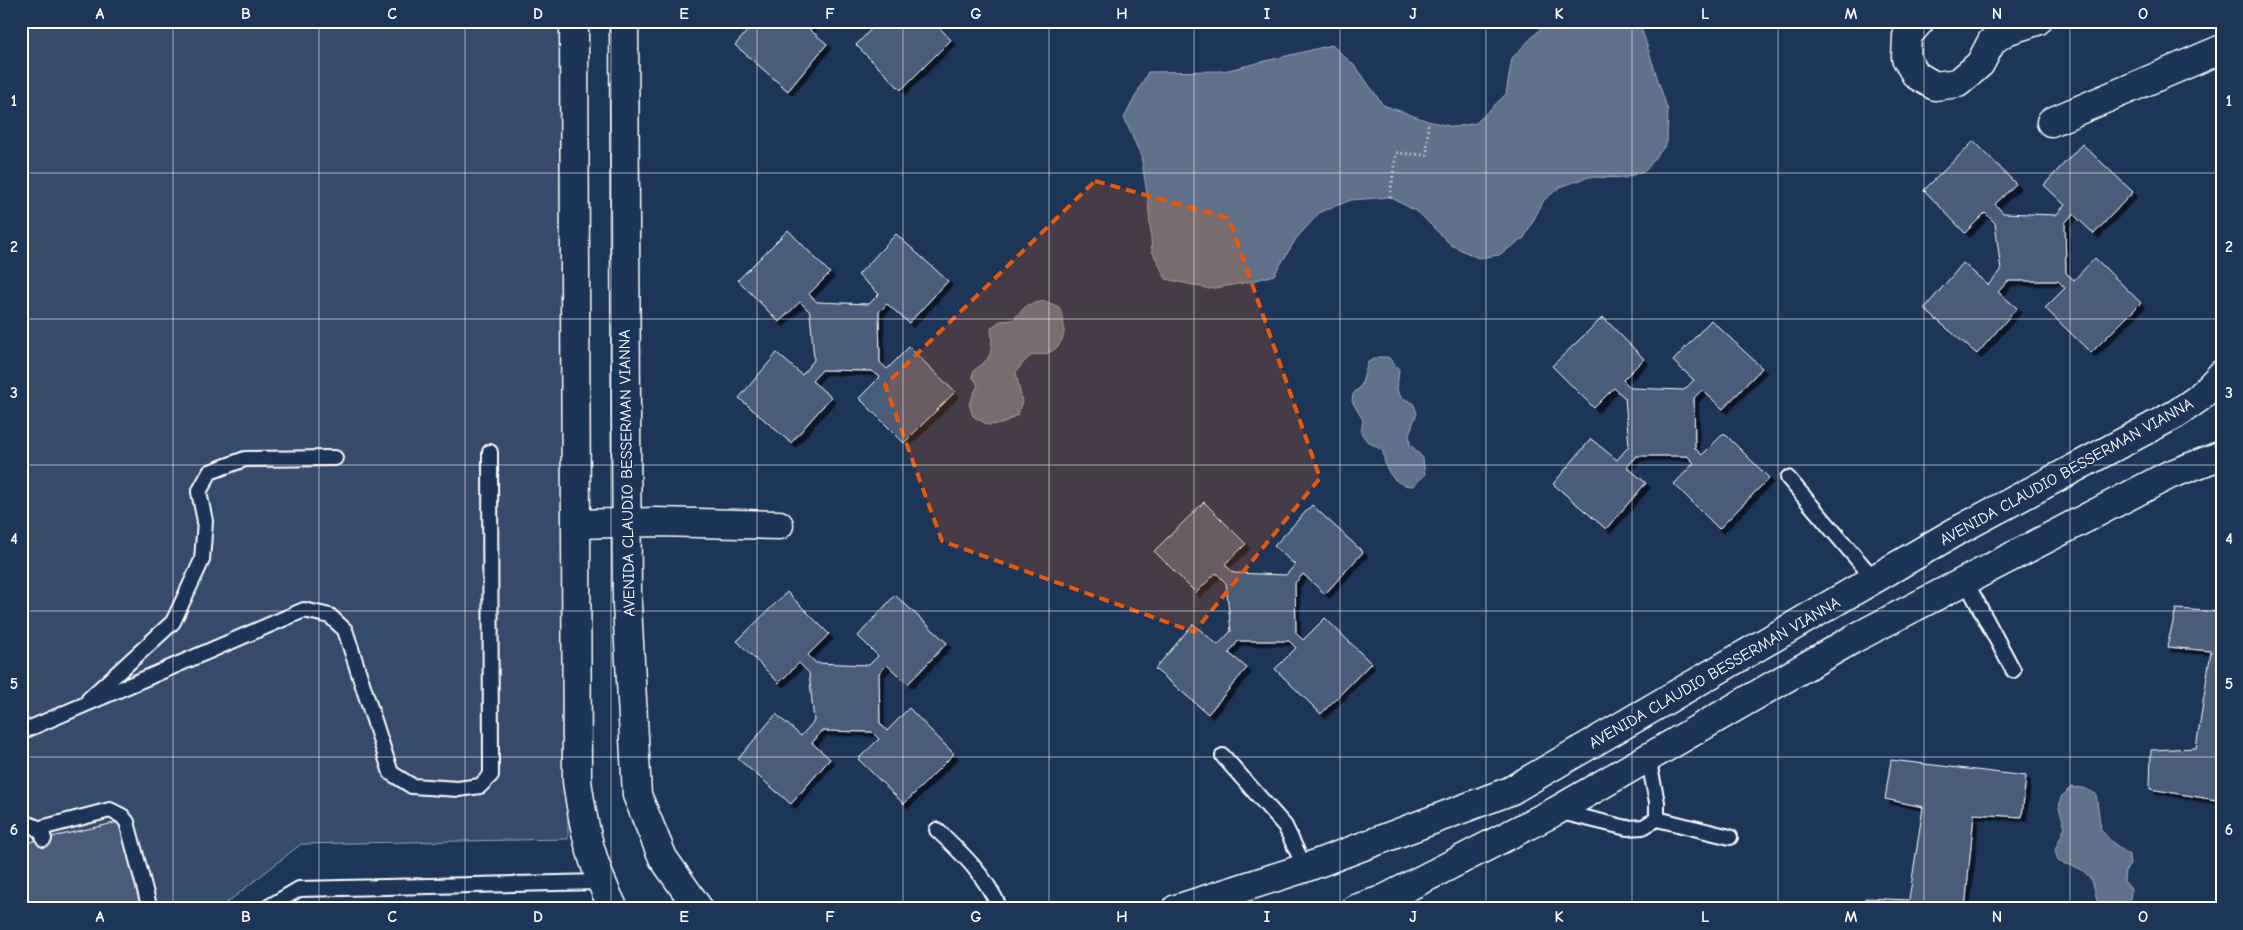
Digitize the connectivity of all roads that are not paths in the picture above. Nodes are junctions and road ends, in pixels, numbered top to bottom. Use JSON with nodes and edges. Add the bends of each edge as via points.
{"nodes":[{"id":1,"x":574,"y":21,"type":"edge"},
{"id":2,"x":624,"y":21,"type":"edge"},
{"id":3,"x":1920,"y":21,"type":"edge"},
{"id":4,"x":2037,"y":21,"type":"edge"},
{"id":5,"x":2222,"y":49,"type":"edge"},
{"id":6,"x":2050,"y":122,"type":"dead end"},
{"id":7,"x":2222,"y":374,"type":"edge"},
{"id":8,"x":490,"y":452,"type":"dead end"},
{"id":9,"x":2222,"y":455,"type":"edge"},
{"id":10,"x":335,"y":458,"type":"dead end"},
{"id":11,"x":1788,"y":478,"type":"dead end"},
{"id":12,"x":626,"y":522,"type":"junction"},
{"id":13,"x":576,"y":524,"type":"junction"},
{"id":14,"x":779,"y":524,"type":"dead end"},
{"id":15,"x":1874,"y":579,"type":"junction"},
{"id":16,"x":1965,"y":580,"type":"junction"},
{"id":17,"x":1834,"y":603,"type":"junction"},
{"id":18,"x":1855,"y":638,"type":"junction"},
{"id":19,"x":2013,"y":670,"type":"dead end"},
{"id":20,"x":81,"y":707,"type":"junction"},
{"id":21,"x":21,"y":732,"type":"edge"},
{"id":22,"x":1223,"y":756,"type":"dead end"},
{"id":23,"x":1648,"y":757,"type":"junction"},
{"id":24,"x":1556,"y":810,"type":"junction"},
{"id":25,"x":1657,"y":818,"type":"junction"},
{"id":26,"x":21,"y":823,"type":"edge"},
{"id":27,"x":937,"y":830,"type":"dead end"},
{"id":28,"x":1730,"y":837,"type":"dead end"},
{"id":29,"x":1305,"y":868,"type":"junction"},
{"id":30,"x":600,"y":882,"type":"junction"},
{"id":31,"x":1384,"y":904,"type":"edge"},
{"id":32,"x":150,"y":909,"type":"edge"},
{"id":33,"x":265,"y":909,"type":"edge"},
{"id":34,"x":614,"y":909,"type":"edge"},
{"id":35,"x":699,"y":909,"type":"edge"},
{"id":36,"x":1000,"y":909,"type":"edge"},
{"id":37,"x":1176,"y":909,"type":"edge"},
{"id":38,"x":1355,"y":909,"type":"edge"}],
"edges":[{"from":1,"to":13,"type":"street"},
{"from":2,"to":12,"type":"street","name":"AVENIDA CLAUDIO BESSERMAN VIANNA"},
{"from":3,"to":4,"type":"street","via":[[1908,36],[1906,58],[1916,75],[1935,86],[1958,83],[1980,64],[1992,41],[2006,31]]},
{"from":5,"to":6,"type":"street"},
{"from":7,"to":15,"type":"street","name":"AVENIDA CLAUDIO BESSERMAN VIANNA","via":[[2200,398],[2176,414]]},
{"from":8,"to":20,"type":"lane","via":[[491,774],[480,786],[458,789],[412,786],[391,773],[345,630],[330,616],[304,610]]},
{"from":9,"to":16,"type":"street","via":[[2169,475]]},
{"from":10,"to":20,"type":"lane","via":[[245,459],[210,472],[199,492],[205,521],[202,560],[172,622]]},
{"from":11,"to":15,"type":"lane"},
{"from":12,"to":13,"type":"street"},
{"from":12,"to":14,"type":"street"},
{"from":12,"to":35,"type":"street","name":"AVENIDA CLAUDIO BESSERMAN VIANNA","via":[[637,794],[662,858]]},
{"from":13,"to":30,"type":"street","via":[[577,781],[584,830]]},
{"from":15,"to":17,"type":"street","name":"AVENIDA CLAUDIO BESSERMAN VIANNA"},
{"from":16,"to":18,"type":"street"},
{"from":16,"to":19,"type":"lane"},
{"from":17,"to":18,"type":"street"},
{"from":17,"to":29,"type":"street","name":"AVENIDA CLAUDIO BESSERMAN VIANNA","via":[[1510,791]]},
{"from":18,"to":23,"type":"street"},
{"from":20,"to":21,"type":"lane"},
{"from":22,"to":29,"type":"lane","via":[[1285,826]]},
{"from":23,"to":24,"type":"street"},
{"from":23,"to":25,"type":"lane"},
{"from":24,"to":25,"type":"lane","via":[[1627,828],[1643,827]]},
{"from":24,"to":31,"type":"street"},
{"from":25,"to":28,"type":"lane"},
{"from":26,"to":32,"type":"lane","via":[[32,824],[40,834],[110,810],[122,816],[127,822]]},
{"from":27,"to":36,"type":"lane","via":[[975,866]]},
{"from":29,"to":37,"type":"street","name":"AVENIDA CLAUDIO BESSERMAN VIANNA"},
{"from":30,"to":33,"type":"lane","via":[[298,889]]},
{"from":30,"to":34,"type":"street"},
{"from":31,"to":38,"type":"street"}]}
